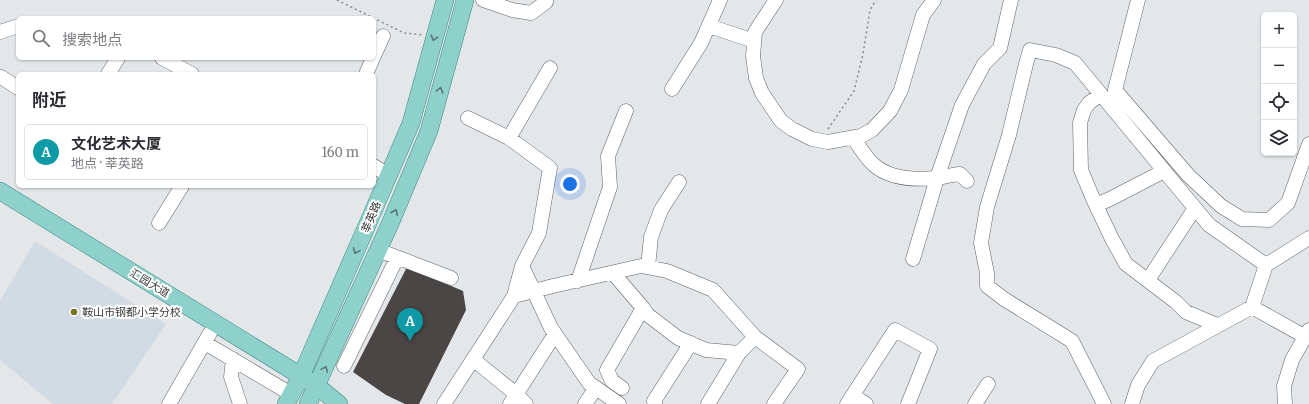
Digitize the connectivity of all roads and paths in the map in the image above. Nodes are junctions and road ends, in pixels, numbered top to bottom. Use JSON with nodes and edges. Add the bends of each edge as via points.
{"nodes":[{"id":1,"x":337,"y":0,"type":"edge"},
{"id":2,"x":445,"y":0,"type":"edge"},
{"id":3,"x":465,"y":0,"type":"edge"},
{"id":4,"x":483,"y":0,"type":"edge"},
{"id":5,"x":546,"y":0,"type":"edge"},
{"id":6,"x":720,"y":0,"type":"edge"},
{"id":7,"x":776,"y":0,"type":"edge"},
{"id":8,"x":876,"y":0,"type":"edge"},
{"id":9,"x":934,"y":0,"type":"edge"},
{"id":10,"x":1011,"y":0,"type":"edge"},
{"id":11,"x":1138,"y":0,"type":"edge"},
{"id":12,"x":369,"y":16,"type":"edge"},
{"id":13,"x":376,"y":19,"type":"edge"},
{"id":14,"x":709,"y":26,"type":"junction"},
{"id":15,"x":16,"y":27,"type":"edge"},
{"id":16,"x":0,"y":32,"type":"edge"},
{"id":17,"x":383,"y":36,"type":"dead end"},
{"id":18,"x":435,"y":36,"type":"junction"},
{"id":19,"x":754,"y":41,"type":"junction"},
{"id":20,"x":376,"y":52,"type":"edge"},
{"id":21,"x":117,"y":60,"type":"edge"},
{"id":22,"x":166,"y":60,"type":"edge"},
{"id":23,"x":373,"y":60,"type":"edge"},
{"id":24,"x":550,"y":68,"type":"dead end"},
{"id":25,"x":109,"y":72,"type":"edge"},
{"id":26,"x":188,"y":72,"type":"edge"},
{"id":27,"x":367,"y":72,"type":"edge"},
{"id":28,"x":1,"y":77,"type":"dead end"},
{"id":29,"x":16,"y":87,"type":"edge"},
{"id":30,"x":672,"y":90,"type":"dead end"},
{"id":31,"x":1101,"y":94,"type":"junction"},
{"id":32,"x":626,"y":111,"type":"dead end"},
{"id":33,"x":468,"y":118,"type":"dead end"},
{"id":34,"x":509,"y":138,"type":"junction"},
{"id":35,"x":853,"y":138,"type":"junction"},
{"id":36,"x":821,"y":141,"type":"junction"},
{"id":37,"x":1309,"y":144,"type":"edge"},
{"id":38,"x":376,"y":167,"type":"edge"},
{"id":39,"x":1164,"y":171,"type":"junction"},
{"id":40,"x":388,"y":176,"type":"junction"},
{"id":41,"x":937,"y":178,"type":"junction"},
{"id":42,"x":967,"y":181,"type":"dead end"},
{"id":43,"x":679,"y":182,"type":"dead end"},
{"id":44,"x":178,"y":188,"type":"edge"},
{"id":45,"x":0,"y":192,"type":"edge"},
{"id":46,"x":0,"y":205,"type":"edge"},
{"id":47,"x":1096,"y":205,"type":"junction"},
{"id":48,"x":1195,"y":208,"type":"junction"},
{"id":49,"x":159,"y":223,"type":"dead end"},
{"id":50,"x":1309,"y":238,"type":"edge"},
{"id":51,"x":378,"y":250,"type":"junction"},
{"id":52,"x":397,"y":258,"type":"junction"},
{"id":53,"x":913,"y":259,"type":"dead end"},
{"id":54,"x":1266,"y":265,"type":"junction"},
{"id":55,"x":522,"y":266,"type":"junction"},
{"id":56,"x":648,"y":267,"type":"junction"},
{"id":57,"x":614,"y":273,"type":"junction"},
{"id":58,"x":450,"y":278,"type":"dead end"},
{"id":59,"x":578,"y":280,"type":"junction"},
{"id":60,"x":1148,"y":280,"type":"junction"},
{"id":61,"x":534,"y":291,"type":"junction"},
{"id":62,"x":514,"y":296,"type":"junction"},
{"id":63,"x":1252,"y":307,"type":"junction"},
{"id":64,"x":643,"y":308,"type":"junction"},
{"id":65,"x":1217,"y":325,"type":"junction"},
{"id":66,"x":1307,"y":333,"type":"edge"},
{"id":67,"x":555,"y":334,"type":"junction"},
{"id":68,"x":755,"y":337,"type":"junction"},
{"id":69,"x":207,"y":338,"type":"junction"},
{"id":70,"x":691,"y":343,"type":"junction"},
{"id":71,"x":739,"y":353,"type":"junction"},
{"id":72,"x":233,"y":359,"type":"junction"},
{"id":73,"x":474,"y":360,"type":"junction"},
{"id":74,"x":344,"y":366,"type":"dead end"},
{"id":75,"x":988,"y":384,"type":"dead end"},
{"id":76,"x":596,"y":388,"type":"junction"},
{"id":77,"x":622,"y":388,"type":"dead end"},
{"id":78,"x":293,"y":390,"type":"edge"},
{"id":79,"x":314,"y":398,"type":"edge"},
{"id":80,"x":513,"y":399,"type":"edge"},
{"id":81,"x":850,"y":400,"type":"edge"},
{"id":82,"x":169,"y":404,"type":"edge"},
{"id":83,"x":240,"y":404,"type":"edge"},
{"id":84,"x":339,"y":404,"type":"edge"},
{"id":85,"x":444,"y":404,"type":"edge"},
{"id":86,"x":526,"y":404,"type":"edge"},
{"id":87,"x":585,"y":404,"type":"edge"},
{"id":88,"x":618,"y":404,"type":"edge"},
{"id":89,"x":655,"y":404,"type":"edge"},
{"id":90,"x":708,"y":404,"type":"edge"},
{"id":91,"x":774,"y":404,"type":"edge"},
{"id":92,"x":866,"y":404,"type":"edge"},
{"id":93,"x":908,"y":404,"type":"edge"},
{"id":94,"x":975,"y":404,"type":"edge"},
{"id":95,"x":1104,"y":404,"type":"edge"},
{"id":96,"x":1132,"y":404,"type":"edge"},
{"id":97,"x":1285,"y":404,"type":"edge"}],
"edges":[{"from":1,"to":12,"type":"path"},
{"from":2,"to":18,"type":"main road","name":"莘英路"},
{"from":51,"to":3,"type":"main road","name":"莘英路","one_way":true,"via":[[429,131]]},
{"from":4,"to":5,"type":"street","via":[[512,10],[531,13]]},
{"from":6,"to":14,"type":"street"},
{"from":7,"to":19,"type":"street","via":[[755,32]]},
{"from":8,"to":36,"type":"path","via":[[870,10],[854,91]]},
{"from":9,"to":35,"type":"street","via":[[923,15],[901,90],[890,111],[872,130]]},
{"from":10,"to":41,"type":"street","via":[[1000,48],[984,64],[962,105]]},
{"from":11,"to":37,"type":"street","via":[[1114,90],[1188,175],[1221,206],[1242,219],[1270,220],[1288,203]]},
{"from":13,"to":18,"type":"path","via":[[404,33]]},
{"from":14,"to":19,"type":"street"},
{"from":14,"to":30,"type":"street"},
{"from":15,"to":16,"type":"street"},
{"from":17,"to":20,"type":"street"},
{"from":18,"to":40,"type":"main road","name":"莘英路","one_way":true,"via":[[411,123]]},
{"from":19,"to":36,"type":"street","via":[[756,78],[762,93],[781,121],[792,130]]},
{"from":21,"to":25,"type":"street"},
{"from":22,"to":26,"type":"street"},
{"from":23,"to":27,"type":"street"},
{"from":24,"to":34,"type":"street"},
{"from":28,"to":29,"type":"street"},
{"from":31,"to":39,"type":"street"},
{"from":31,"to":47,"type":"street","via":[[1089,103],[1080,123],[1081,170]]},
{"from":31,"to":95,"type":"street","via":[[1075,63],[1056,54],[1030,50],[1009,135],[987,207],[981,243],[987,286],[1072,341]]},
{"from":32,"to":59,"type":"street","via":[[608,156],[610,187]]},
{"from":33,"to":34,"type":"street"},
{"from":34,"to":55,"type":"street","via":[[550,168],[538,233]]},
{"from":35,"to":36,"type":"street"},
{"from":35,"to":41,"type":"street","via":[[881,171],[914,179]]},
{"from":38,"to":40,"type":"street"},
{"from":39,"to":47,"type":"street"},
{"from":39,"to":48,"type":"street"},
{"from":40,"to":78,"type":"main road","name":"莘英路","one_way":true},
{"from":41,"to":42,"type":"street","via":[[960,174]]},
{"from":41,"to":53,"type":"street"},
{"from":43,"to":56,"type":"street","via":[[661,210],[651,237]]},
{"from":44,"to":49,"type":"street"},
{"from":45,"to":78,"type":"main road","name":"汇园大道"},
{"from":46,"to":69,"type":"main road","name":"汇园大道"},
{"from":47,"to":60,"type":"street","via":[[1126,264]]},
{"from":48,"to":54,"type":"street","via":[[1209,225]]},
{"from":48,"to":60,"type":"street"},
{"from":50,"to":54,"type":"street"},
{"from":51,"to":52,"type":"street"},
{"from":79,"to":51,"type":"main road","name":"莘英路","one_way":true},
{"from":52,"to":58,"type":"street"},
{"from":52,"to":74,"type":"street"},
{"from":54,"to":63,"type":"street"},
{"from":55,"to":61,"type":"street"},
{"from":55,"to":62,"type":"street"},
{"from":56,"to":57,"type":"street","via":[[641,266]]},
{"from":56,"to":68,"type":"street","via":[[667,271],[713,290]]},
{"from":57,"to":59,"type":"street"},
{"from":57,"to":64,"type":"street"},
{"from":59,"to":61,"type":"street"},
{"from":60,"to":65,"type":"street","via":[[1186,312]]},
{"from":61,"to":62,"type":"street"},
{"from":61,"to":67,"type":"street"},
{"from":62,"to":73,"type":"street"},
{"from":63,"to":65,"type":"street"},
{"from":63,"to":66,"type":"street"},
{"from":64,"to":70,"type":"street","via":[[648,315],[678,338]]},
{"from":64,"to":77,"type":"street","via":[[607,370],[612,381]]},
{"from":65,"to":96,"type":"street","via":[[1153,361],[1138,385]]},
{"from":66,"to":97,"type":"street","via":[[1292,360],[1284,386]]},
{"from":67,"to":76,"type":"street","via":[[589,383]]},
{"from":67,"to":80,"type":"street"},
{"from":68,"to":71,"type":"street"},
{"from":68,"to":91,"type":"street","via":[[798,369]]},
{"from":69,"to":72,"type":"street"},
{"from":69,"to":78,"type":"main road","name":"汇园大道"},
{"from":69,"to":82,"type":"street"},
{"from":70,"to":71,"type":"street","via":[[706,350]]},
{"from":70,"to":89,"type":"street","via":[[654,400]]},
{"from":71,"to":90,"type":"street"},
{"from":72,"to":78,"type":"street"},
{"from":72,"to":83,"type":"street","via":[[230,377]]},
{"from":73,"to":80,"type":"street"},
{"from":73,"to":85,"type":"street"},
{"from":75,"to":94,"type":"street"},
{"from":76,"to":87,"type":"street"},
{"from":76,"to":88,"type":"street"},
{"from":78,"to":79,"type":"main road","name":"汇园大道"},
{"from":79,"to":84,"type":"main road","name":"汇园大道"},
{"from":80,"to":86,"type":"street"},
{"from":81,"to":92,"type":"street"},
{"from":81,"to":93,"type":"street","via":[[895,330],[930,349]]}]}
